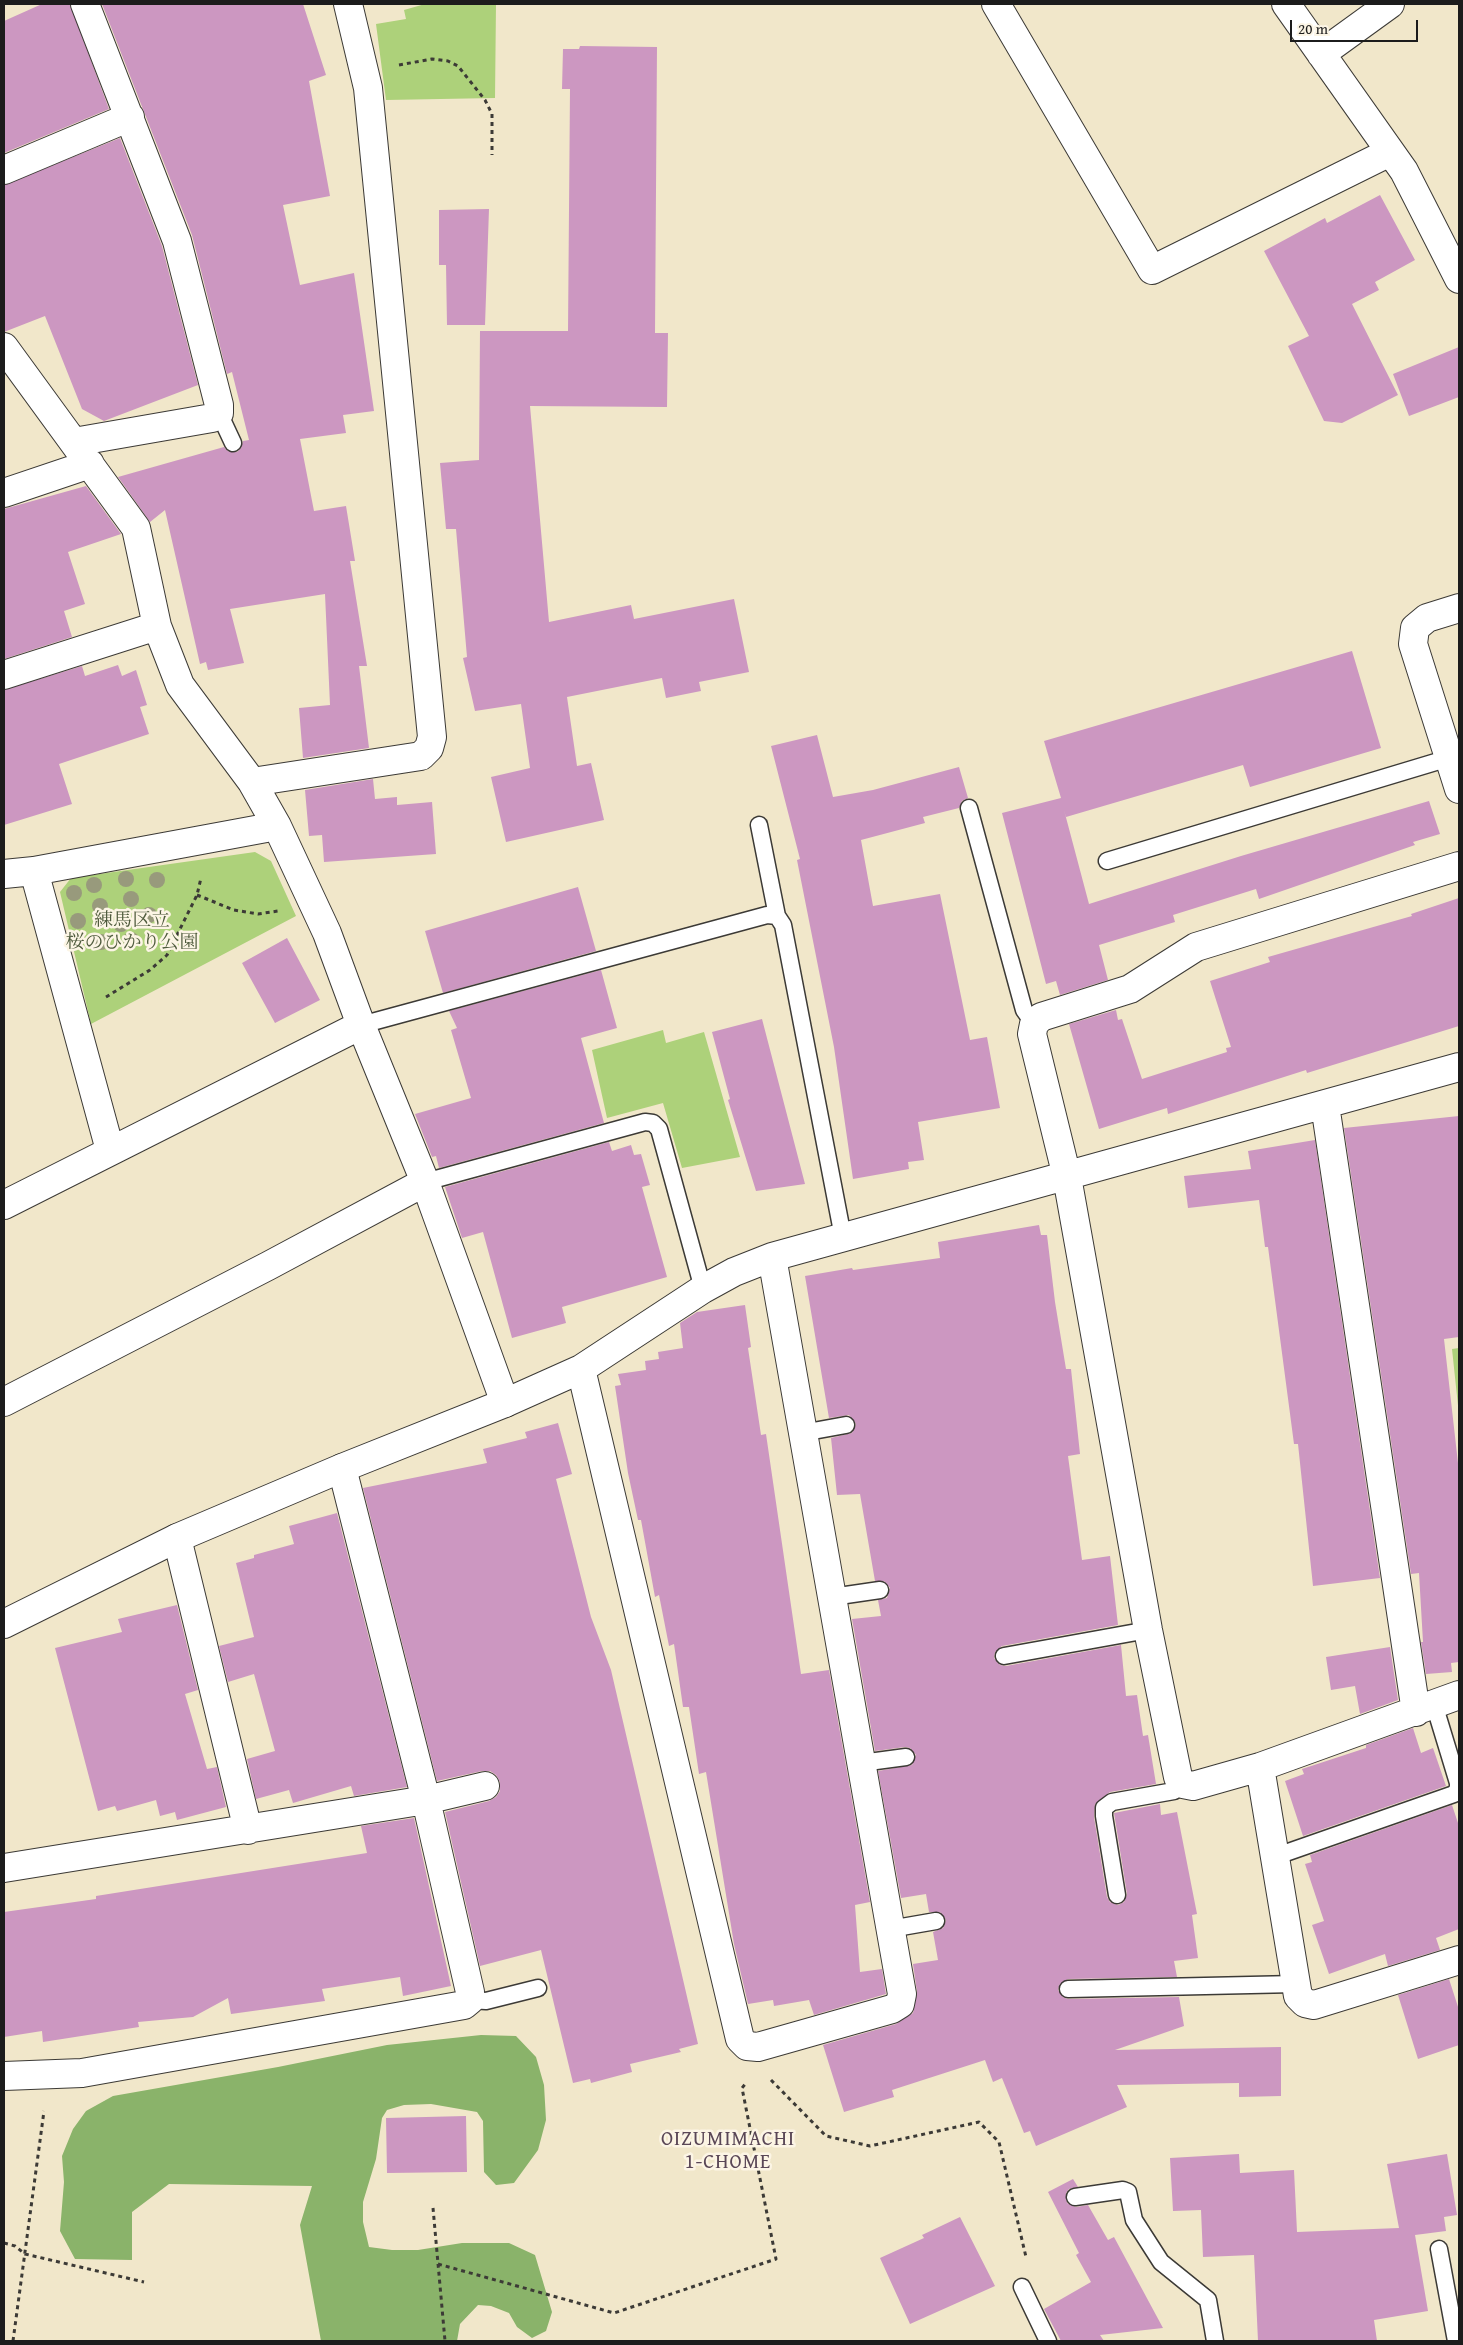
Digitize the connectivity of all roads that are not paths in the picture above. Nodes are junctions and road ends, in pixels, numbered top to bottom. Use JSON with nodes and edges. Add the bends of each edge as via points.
{"nodes":[{"id":1,"x":85,"y":4,"type":"edge"},
{"id":2,"x":348,"y":4,"type":"edge"},
{"id":3,"x":996,"y":4,"type":"edge"},
{"id":4,"x":1286,"y":4,"type":"edge"},
{"id":5,"x":1390,"y":4,"type":"edge"},
{"id":6,"x":1321,"y":54,"type":"junction"},
{"id":7,"x":130,"y":116,"type":"junction"},
{"id":8,"x":1390,"y":152,"type":"junction"},
{"id":9,"x":4,"y":170,"type":"edge"},
{"id":10,"x":1459,"y":279,"type":"edge"},
{"id":11,"x":4,"y":346,"type":"edge"},
{"id":12,"x":219,"y":413,"type":"junction"},
{"id":13,"x":74,"y":442,"type":"junction"},
{"id":14,"x":233,"y":443,"type":"dead end"},
{"id":15,"x":90,"y":464,"type":"junction"},
{"id":16,"x":4,"y":493,"type":"edge"},
{"id":17,"x":1459,"y":608,"type":"edge"},
{"id":18,"x":157,"y":626,"type":"junction"},
{"id":19,"x":4,"y":676,"type":"edge"},
{"id":20,"x":1449,"y":758,"type":"junction"},
{"id":21,"x":252,"y":782,"type":"junction"},
{"id":22,"x":1459,"y":789,"type":"edge"},
{"id":23,"x":969,"y":808,"type":"dead end"},
{"id":24,"x":759,"y":825,"type":"dead end"},
{"id":25,"x":277,"y":826,"type":"junction"},
{"id":26,"x":1107,"y":861,"type":"dead end"},
{"id":27,"x":1459,"y":866,"type":"edge"},
{"id":28,"x":34,"y":871,"type":"junction"},
{"id":29,"x":4,"y":874,"type":"edge"},
{"id":30,"x":777,"y":916,"type":"junction"},
{"id":31,"x":1034,"y":1024,"type":"junction"},
{"id":32,"x":361,"y":1025,"type":"junction"},
{"id":33,"x":1459,"y":1067,"type":"edge"},
{"id":34,"x":1325,"y":1105,"type":"junction"},
{"id":35,"x":110,"y":1150,"type":"junction"},
{"id":36,"x":1067,"y":1177,"type":"junction"},
{"id":37,"x":425,"y":1182,"type":"junction"},
{"id":38,"x":4,"y":1205,"type":"edge"},
{"id":39,"x":843,"y":1237,"type":"junction"},
{"id":40,"x":772,"y":1257,"type":"junction"},
{"id":41,"x":703,"y":1289,"type":"junction"},
{"id":42,"x":581,"y":1369,"type":"junction"},
{"id":43,"x":4,"y":1402,"type":"edge"},
{"id":44,"x":504,"y":1403,"type":"junction"},
{"id":45,"x":846,"y":1425,"type":"dead end"},
{"id":46,"x":802,"y":1433,"type":"junction"},
{"id":47,"x":342,"y":1468,"type":"junction"},
{"id":48,"x":177,"y":1538,"type":"junction"},
{"id":49,"x":880,"y":1590,"type":"dead end"},
{"id":50,"x":832,"y":1598,"type":"junction"},
{"id":51,"x":4,"y":1624,"type":"edge"},
{"id":52,"x":1148,"y":1630,"type":"junction"},
{"id":53,"x":1004,"y":1656,"type":"dead end"},
{"id":54,"x":1459,"y":1695,"type":"edge"},
{"id":55,"x":1425,"y":1708,"type":"junction"},
{"id":56,"x":906,"y":1757,"type":"dead end"},
{"id":57,"x":861,"y":1763,"type":"junction"},
{"id":58,"x":1260,"y":1767,"type":"junction"},
{"id":59,"x":1183,"y":1784,"type":"junction"},
{"id":60,"x":485,"y":1786,"type":"dead end"},
{"id":61,"x":426,"y":1800,"type":"junction"},
{"id":62,"x":248,"y":1830,"type":"junction"},
{"id":63,"x":1274,"y":1857,"type":"junction"},
{"id":64,"x":4,"y":1868,"type":"edge"},
{"id":65,"x":1117,"y":1895,"type":"dead end"},
{"id":66,"x":936,"y":1922,"type":"dead end"},
{"id":67,"x":890,"y":1929,"type":"junction"},
{"id":68,"x":1459,"y":1960,"type":"edge"},
{"id":69,"x":1296,"y":1984,"type":"junction"},
{"id":70,"x":538,"y":1988,"type":"dead end"},
{"id":71,"x":1068,"y":1989,"type":"dead end"},
{"id":72,"x":470,"y":2000,"type":"junction"},
{"id":73,"x":4,"y":2076,"type":"edge"},
{"id":74,"x":1075,"y":2197,"type":"dead end"},
{"id":75,"x":1439,"y":2249,"type":"dead end"},
{"id":76,"x":1022,"y":2287,"type":"dead end"},
{"id":77,"x":1048,"y":2341,"type":"edge"},
{"id":78,"x":1215,"y":2341,"type":"edge"},
{"id":79,"x":1456,"y":2341,"type":"edge"}],
"edges":[{"from":1,"to":7,"type":"street"},
{"from":2,"to":21,"type":"street","via":[[368,88],[432,737],[429,748],[421,756]]},
{"from":3,"to":8,"type":"street","via":[[1152,270]]},
{"from":4,"to":6,"type":"street"},
{"from":5,"to":6,"type":"street"},
{"from":6,"to":8,"type":"street"},
{"from":7,"to":9,"type":"street"},
{"from":7,"to":12,"type":"street","via":[[177,241]]},
{"from":8,"to":10,"type":"street","via":[[1404,171]]},
{"from":11,"to":13,"type":"street"},
{"from":12,"to":13,"type":"street","via":[[212,418]]},
{"from":12,"to":14,"type":"lane"},
{"from":13,"to":15,"type":"street"},
{"from":15,"to":16,"type":"street"},
{"from":15,"to":18,"type":"street","via":[[136,528]]},
{"from":17,"to":20,"type":"street","via":[[1427,618],[1415,628],[1413,644]]},
{"from":18,"to":19,"type":"street"},
{"from":18,"to":21,"type":"street","via":[[180,684]]},
{"from":20,"to":22,"type":"street"},
{"from":20,"to":26,"type":"lane"},
{"from":21,"to":25,"type":"street"},
{"from":23,"to":31,"type":"lane","via":[[1024,1010]]},
{"from":24,"to":30,"type":"lane"},
{"from":25,"to":28,"type":"street"},
{"from":25,"to":32,"type":"street","via":[[327,933]]},
{"from":27,"to":31,"type":"street","via":[[1196,947],[1130,989],[1041,1017]]},
{"from":28,"to":29,"type":"street"},
{"from":28,"to":35,"type":"street"},
{"from":30,"to":32,"type":"lane","via":[[767,914]]},
{"from":30,"to":39,"type":"lane","via":[[783,925]]},
{"from":31,"to":36,"type":"street","via":[[1032,1034]]},
{"from":32,"to":35,"type":"street"},
{"from":32,"to":37,"type":"street"},
{"from":33,"to":34,"type":"street"},
{"from":34,"to":36,"type":"street"},
{"from":34,"to":55,"type":"street"},
{"from":35,"to":38,"type":"street"},
{"from":36,"to":39,"type":"street"},
{"from":36,"to":52,"type":"street"},
{"from":37,"to":41,"type":"lane","via":[[645,1122],[654,1123],[659,1129]]},
{"from":37,"to":43,"type":"street"},
{"from":37,"to":44,"type":"street"},
{"from":39,"to":40,"type":"street"},
{"from":40,"to":41,"type":"street"},
{"from":40,"to":46,"type":"street"},
{"from":41,"to":42,"type":"street"},
{"from":42,"to":44,"type":"street"},
{"from":42,"to":67,"type":"street","via":[[740,2039],[747,2046],[758,2047],[900,2004],[902,1994]]},
{"from":44,"to":47,"type":"street"},
{"from":45,"to":46,"type":"lane"},
{"from":46,"to":50,"type":"street"},
{"from":47,"to":48,"type":"street"},
{"from":47,"to":61,"type":"street"},
{"from":48,"to":51,"type":"street"},
{"from":48,"to":62,"type":"street"},
{"from":49,"to":50,"type":"lane"},
{"from":50,"to":57,"type":"street"},
{"from":52,"to":53,"type":"lane"},
{"from":52,"to":59,"type":"street","via":[[1178,1777]]},
{"from":54,"to":55,"type":"street"},
{"from":55,"to":58,"type":"street"},
{"from":55,"to":63,"type":"lane","via":[[1458,1783],[1454,1794]]},
{"from":56,"to":57,"type":"lane"},
{"from":57,"to":67,"type":"street"},
{"from":58,"to":59,"type":"street","via":[[1192,1786]]},
{"from":58,"to":63,"type":"street"},
{"from":59,"to":65,"type":"lane","via":[[1174,1791],[1112,1802],[1104,1808]]},
{"from":60,"to":61,"type":"street"},
{"from":61,"to":62,"type":"street"},
{"from":61,"to":72,"type":"street"},
{"from":62,"to":64,"type":"street"},
{"from":63,"to":69,"type":"street"},
{"from":66,"to":67,"type":"lane"},
{"from":68,"to":69,"type":"street","via":[[1314,2005],[1305,2003],[1298,1996]]},
{"from":69,"to":71,"type":"lane"},
{"from":70,"to":72,"type":"lane","via":[[486,2001]]},
{"from":72,"to":73,"type":"street","via":[[464,2005],[82,2074]]},
{"from":74,"to":78,"type":"lane","via":[[1128,2192],[1134,2220],[1161,2262],[1208,2300]]},
{"from":75,"to":79,"type":"lane"},
{"from":76,"to":77,"type":"lane"}]}
